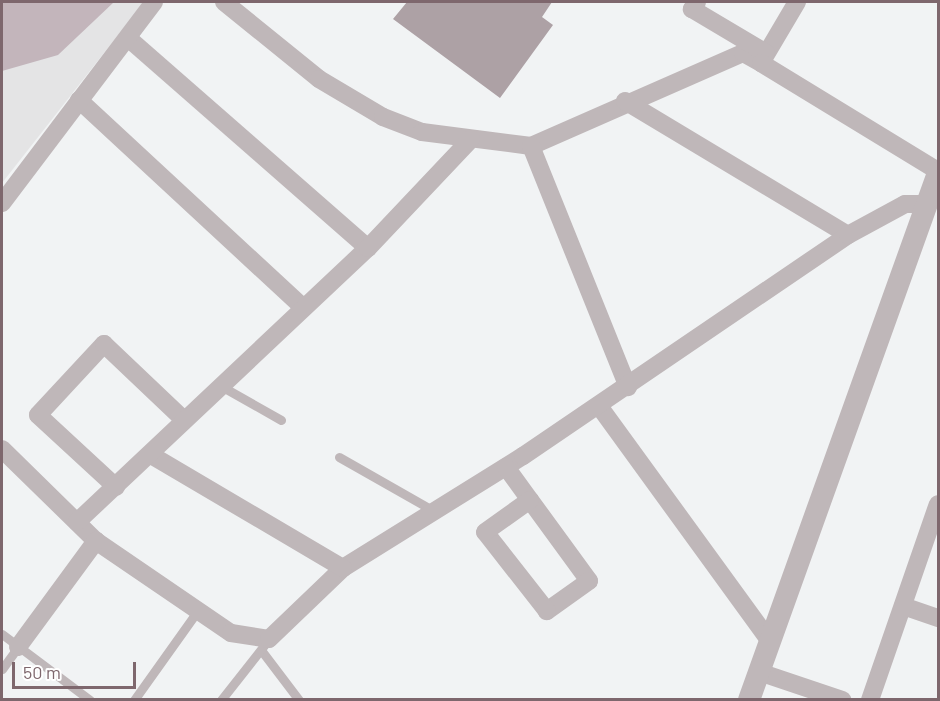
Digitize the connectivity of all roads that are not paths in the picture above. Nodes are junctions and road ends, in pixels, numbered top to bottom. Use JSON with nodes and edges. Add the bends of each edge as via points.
{"nodes":[{"id":1,"x":154,"y":2,"type":"edge"},
{"id":2,"x":224,"y":2,"type":"edge"},
{"id":3,"x":697,"y":2,"type":"edge"},
{"id":4,"x":797,"y":2,"type":"edge"},
{"id":5,"x":128,"y":38,"type":"junction"},
{"id":6,"x":763,"y":58,"type":"junction"},
{"id":7,"x":79,"y":100,"type":"junction"},
{"id":8,"x":625,"y":101,"type":"junction"},
{"id":9,"x":471,"y":139,"type":"junction"},
{"id":10,"x":531,"y":146,"type":"junction"},
{"id":11,"x":939,"y":172,"type":"edge"},
{"id":12,"x":2,"y":203,"type":"edge"},
{"id":13,"x":927,"y":204,"type":"junction"},
{"id":14,"x":848,"y":235,"type":"junction"},
{"id":15,"x":368,"y":248,"type":"junction"},
{"id":16,"x":304,"y":308,"type":"junction"},
{"id":17,"x":219,"y":385,"type":"junction"},
{"id":18,"x":628,"y":387,"type":"junction"},
{"id":19,"x":599,"y":406,"type":"junction"},
{"id":20,"x":184,"y":420,"type":"junction"},
{"id":21,"x":281,"y":420,"type":"dead end"},
{"id":22,"x":2,"y":448,"type":"edge"},
{"id":23,"x":151,"y":455,"type":"junction"},
{"id":24,"x":339,"y":457,"type":"dead end"},
{"id":25,"x":506,"y":466,"type":"junction"},
{"id":26,"x":116,"y":487,"type":"junction"},
{"id":27,"x":531,"y":500,"type":"junction"},
{"id":28,"x":434,"y":511,"type":"junction"},
{"id":29,"x":937,"y":512,"type":"edge"},
{"id":30,"x":77,"y":522,"type":"junction"},
{"id":31,"x":96,"y":542,"type":"junction"},
{"id":32,"x":343,"y":568,"type":"junction"},
{"id":33,"x":903,"y":606,"type":"junction"},
{"id":34,"x":196,"y":613,"type":"junction"},
{"id":35,"x":939,"y":618,"type":"edge"},
{"id":36,"x":2,"y":634,"type":"edge"},
{"id":37,"x":770,"y":640,"type":"junction"},
{"id":38,"x":265,"y":645,"type":"junction"},
{"id":39,"x":18,"y":647,"type":"junction"},
{"id":40,"x":2,"y":669,"type":"edge"},
{"id":41,"x":759,"y":672,"type":"junction"},
{"id":42,"x":231,"y":695,"type":"edge"},
{"id":43,"x":90,"y":699,"type":"edge"},
{"id":44,"x":134,"y":699,"type":"edge"},
{"id":45,"x":221,"y":699,"type":"edge"},
{"id":46,"x":299,"y":699,"type":"edge"},
{"id":47,"x":749,"y":699,"type":"edge"},
{"id":48,"x":842,"y":699,"type":"edge"},
{"id":49,"x":870,"y":699,"type":"edge"}],
"edges":[{"from":1,"to":5,"type":"street"},
{"from":2,"to":9,"type":"street","via":[[319,79],[383,117],[422,132]]},
{"from":3,"to":6,"type":"street","via":[[692,9]]},
{"from":4,"to":6,"type":"street"},
{"from":5,"to":7,"type":"street"},
{"from":5,"to":15,"type":"street"},
{"from":6,"to":8,"type":"street","via":[[743,53]]},
{"from":6,"to":11,"type":"street"},
{"from":7,"to":12,"type":"street"},
{"from":7,"to":16,"type":"street"},
{"from":8,"to":10,"type":"street"},
{"from":8,"to":14,"type":"street"},
{"from":9,"to":10,"type":"street"},
{"from":9,"to":15,"type":"street"},
{"from":10,"to":18,"type":"street"},
{"from":11,"to":13,"type":"street"},
{"from":13,"to":14,"type":"street","via":[[905,204]]},
{"from":13,"to":37,"type":"street"},
{"from":14,"to":18,"type":"street"},
{"from":15,"to":16,"type":"street"},
{"from":16,"to":17,"type":"street"},
{"from":17,"to":20,"type":"street"},
{"from":17,"to":21,"type":"lane"},
{"from":18,"to":19,"type":"street"},
{"from":19,"to":25,"type":"street"},
{"from":19,"to":37,"type":"street"},
{"from":20,"to":23,"type":"street"},
{"from":20,"to":26,"type":"street","via":[[104,344],[38,415]]},
{"from":22,"to":30,"type":"street"},
{"from":23,"to":26,"type":"street"},
{"from":23,"to":32,"type":"street"},
{"from":24,"to":28,"type":"lane"},
{"from":25,"to":27,"type":"street"},
{"from":25,"to":28,"type":"street"},
{"from":26,"to":30,"type":"street"},
{"from":27,"to":27,"type":"street","via":[[589,581],[547,611],[485,532]]},
{"from":28,"to":32,"type":"street"},
{"from":29,"to":33,"type":"street"},
{"from":30,"to":31,"type":"street"},
{"from":31,"to":34,"type":"street"},
{"from":31,"to":39,"type":"street"},
{"from":32,"to":38,"type":"street"},
{"from":33,"to":35,"type":"street"},
{"from":33,"to":49,"type":"street"},
{"from":34,"to":38,"type":"street","via":[[231,633]]},
{"from":34,"to":44,"type":"lane"},
{"from":36,"to":39,"type":"lane"},
{"from":37,"to":41,"type":"street"},
{"from":38,"to":42,"type":"lane"},
{"from":38,"to":46,"type":"lane"},
{"from":39,"to":40,"type":"lane"},
{"from":39,"to":43,"type":"lane"},
{"from":41,"to":47,"type":"street"},
{"from":41,"to":48,"type":"street"},
{"from":42,"to":45,"type":"lane"}]}
